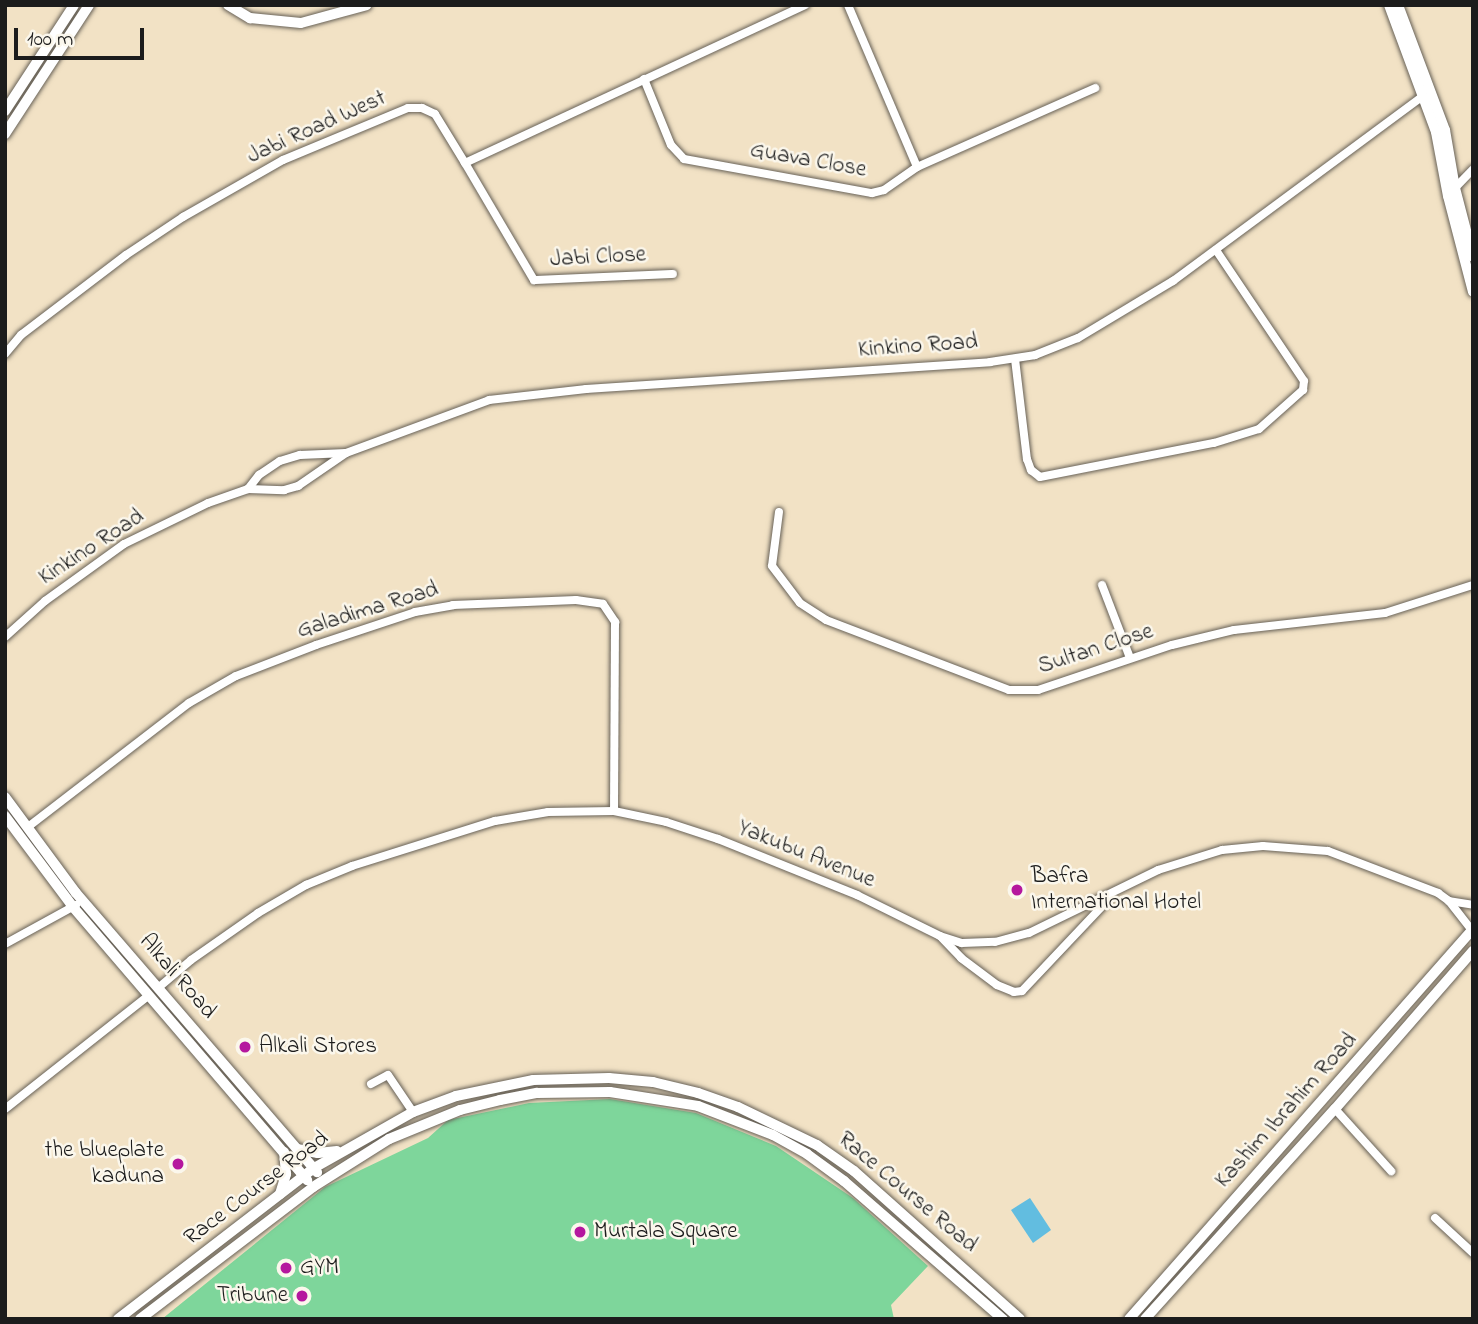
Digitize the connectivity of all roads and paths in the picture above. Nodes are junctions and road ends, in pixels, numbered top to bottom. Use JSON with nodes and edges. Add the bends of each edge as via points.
{"nodes":[{"id":1,"x":74,"y":5,"type":"edge"},
{"id":2,"x":89,"y":5,"type":"edge"},
{"id":3,"x":228,"y":5,"type":"edge"},
{"id":4,"x":367,"y":5,"type":"edge"},
{"id":5,"x":805,"y":5,"type":"edge"},
{"id":6,"x":848,"y":5,"type":"edge"},
{"id":7,"x":1389,"y":5,"type":"edge"},
{"id":8,"x":1398,"y":5,"type":"edge"},
{"id":9,"x":644,"y":79,"type":"junction"},
{"id":10,"x":1095,"y":88,"type":"dead end"},
{"id":11,"x":1423,"y":96,"type":"junction"},
{"id":12,"x":5,"y":111,"type":"edge"},
{"id":13,"x":5,"y":134,"type":"edge"},
{"id":14,"x":465,"y":163,"type":"junction"},
{"id":15,"x":917,"y":167,"type":"junction"},
{"id":16,"x":1473,"y":169,"type":"edge"},
{"id":17,"x":1451,"y":192,"type":"junction"},
{"id":18,"x":1216,"y":250,"type":"junction"},
{"id":19,"x":1473,"y":257,"type":"edge"},
{"id":20,"x":673,"y":274,"type":"dead end"},
{"id":21,"x":1473,"y":292,"type":"edge"},
{"id":22,"x":5,"y":354,"type":"edge"},
{"id":23,"x":1015,"y":359,"type":"junction"},
{"id":24,"x":346,"y":453,"type":"junction"},
{"id":25,"x":248,"y":489,"type":"junction"},
{"id":26,"x":779,"y":512,"type":"dead end"},
{"id":27,"x":1102,"y":585,"type":"dead end"},
{"id":28,"x":1473,"y":586,"type":"edge"},
{"id":29,"x":5,"y":637,"type":"edge"},
{"id":30,"x":1130,"y":658,"type":"junction"},
{"id":31,"x":5,"y":797,"type":"edge"},
{"id":32,"x":614,"y":811,"type":"junction"},
{"id":33,"x":5,"y":816,"type":"edge"},
{"id":34,"x":28,"y":827,"type":"junction"},
{"id":35,"x":1113,"y":894,"type":"junction"},
{"id":36,"x":83,"y":901,"type":"junction"},
{"id":37,"x":1449,"y":901,"type":"junction"},
{"id":38,"x":1473,"y":905,"type":"edge"},
{"id":39,"x":72,"y":907,"type":"junction"},
{"id":40,"x":1472,"y":929,"type":"edge"},
{"id":41,"x":940,"y":936,"type":"junction"},
{"id":42,"x":5,"y":944,"type":"edge"},
{"id":43,"x":1473,"y":951,"type":"edge"},
{"id":44,"x":158,"y":988,"type":"junction"},
{"id":45,"x":148,"y":996,"type":"junction"},
{"id":46,"x":1364,"y":1052,"type":"junction"},
{"id":47,"x":1376,"y":1062,"type":"junction"},
{"id":48,"x":370,"y":1084,"type":"dead end"},
{"id":49,"x":1335,"y":1109,"type":"junction"},
{"id":50,"x":5,"y":1110,"type":"edge"},
{"id":51,"x":413,"y":1112,"type":"junction"},
{"id":52,"x":296,"y":1148,"type":"junction"},
{"id":53,"x":340,"y":1151,"type":"junction"},
{"id":54,"x":284,"y":1152,"type":"junction"},
{"id":55,"x":1391,"y":1171,"type":"dead end"},
{"id":56,"x":309,"y":1172,"type":"junction"},
{"id":57,"x":323,"y":1180,"type":"junction"},
{"id":58,"x":313,"y":1187,"type":"junction"},
{"id":59,"x":280,"y":1194,"type":"junction"},
{"id":60,"x":1435,"y":1218,"type":"dead end"},
{"id":61,"x":1473,"y":1253,"type":"edge"},
{"id":62,"x":118,"y":1319,"type":"edge"},
{"id":63,"x":140,"y":1319,"type":"edge"},
{"id":64,"x":1003,"y":1319,"type":"edge"},
{"id":65,"x":1020,"y":1319,"type":"edge"},
{"id":66,"x":1129,"y":1319,"type":"edge"},
{"id":67,"x":1145,"y":1319,"type":"edge"}],
"edges":[{"from":1,"to":12,"type":"main road"},
{"from":2,"to":13,"type":"main road"},
{"from":3,"to":4,"type":"street","via":[[250,18],[301,23]]},
{"from":5,"to":9,"type":"street"},
{"from":6,"to":15,"type":"street"},
{"from":7,"to":11,"type":"street"},
{"from":8,"to":17,"type":"street","via":[[1445,130]]},
{"from":9,"to":14,"type":"street"},
{"from":9,"to":15,"type":"street","name":"Guava Close","via":[[671,145],[684,159],[872,193]]},
{"from":10,"to":15,"type":"street","name":"Guava Close"},
{"from":11,"to":17,"type":"street"},
{"from":11,"to":18,"type":"street","name":"Kinkino Road"},
{"from":14,"to":20,"type":"street","name":"Jabi Close","via":[[534,280]]},
{"from":14,"to":22,"type":"street","name":"Jabi Road West","via":[[435,114],[408,107],[284,160],[183,217],[70,296],[21,335]]},
{"from":16,"to":17,"type":"street"},
{"from":17,"to":19,"type":"street"},
{"from":17,"to":21,"type":"street"},
{"from":18,"to":23,"type":"street","name":"Kinkino Road","via":[[1078,338]]},
{"from":18,"to":23,"type":"street","via":[[1304,381],[1303,390],[1259,429],[1214,443],[1040,477],[1027,458]]},
{"from":23,"to":24,"type":"street","name":"Kinkino Road","via":[[489,400]]},
{"from":24,"to":25,"type":"street","name":"Kinkino Road","via":[[298,486]]},
{"from":24,"to":25,"type":"street","name":"Kinkino Road","via":[[300,455],[280,461]]},
{"from":25,"to":29,"type":"street","name":"Kinkino Road","via":[[124,544],[45,601]]},
{"from":26,"to":30,"type":"street","name":"Sultan Close","via":[[773,569],[800,603],[826,620],[1009,690],[1038,690]]},
{"from":27,"to":30,"type":"street"},
{"from":28,"to":30,"type":"street","name":"Sultan Close","via":[[1385,613],[1234,630]]},
{"from":31,"to":34,"type":"main road","name":"Alkali Road"},
{"from":32,"to":34,"type":"street","name":"Galadima Road","via":[[615,622],[603,604],[576,600],[453,605],[415,612],[236,676],[189,703]]},
{"from":32,"to":41,"type":"street","name":"Yakubu Avenue","via":[[718,839],[857,895]]},
{"from":32,"to":44,"type":"street","name":"Yakubu Avenue","via":[[548,812],[495,821],[352,866],[306,885],[258,913]]},
{"from":33,"to":39,"type":"main road","name":"Alkali Road"},
{"from":34,"to":36,"type":"main road","name":"Alkali Road"},
{"from":35,"to":37,"type":"street","name":"Yakubu Avenue","via":[[1158,870],[1222,850],[1287,846],[1328,851]]},
{"from":35,"to":41,"type":"street","name":"Yakubu Avenue","via":[[1029,933],[995,942],[962,943]]},
{"from":35,"to":41,"type":"street","via":[[1022,991],[998,985]]},
{"from":36,"to":39,"type":"street"},
{"from":36,"to":44,"type":"main road","name":"Alkali Road"},
{"from":37,"to":38,"type":"street","name":"Yakubu Avenue"},
{"from":37,"to":40,"type":"street","name":"Yakubu Avenue"},
{"from":39,"to":42,"type":"street"},
{"from":39,"to":45,"type":"main road","name":"Alkali Road"},
{"from":40,"to":46,"type":"street","name":"Kashim Ibrahim Road"},
{"from":43,"to":47,"type":"street","name":"Kashim Ibrahim Road"},
{"from":44,"to":52,"type":"main road","name":"Alkali Road"},
{"from":45,"to":50,"type":"street"},
{"from":45,"to":54,"type":"main road","name":"Alkali Road"},
{"from":46,"to":47,"type":"street"},
{"from":46,"to":66,"type":"street","name":"Kashim Ibrahim Road"},
{"from":47,"to":49,"type":"street","name":"Kashim Ibrahim Road"},
{"from":48,"to":51,"type":"street","via":[[388,1075]]},
{"from":49,"to":55,"type":"street"},
{"from":49,"to":67,"type":"street","name":"Kashim Ibrahim Road"},
{"from":51,"to":53,"type":"main road","name":"Race Course Road"},
{"from":51,"to":65,"type":"main road","name":"Race Course Road","via":[[497,1087],[569,1078],[653,1082],[738,1107],[817,1145],[854,1171]]},
{"from":52,"to":53,"type":"main road"},
{"from":52,"to":56,"type":"main road","name":"Alkali Road"},
{"from":53,"to":56,"type":"main road","name":"Race Course Road"},
{"from":54,"to":56,"type":"main road","name":"Alkali Road"},
{"from":54,"to":59,"type":"main road","via":[[286,1174]]},
{"from":56,"to":57,"type":"main road","name":"Alkali Road"},
{"from":56,"to":58,"type":"main road","name":"Alkali Road"},
{"from":56,"to":59,"type":"main road","name":"Race Course Road"},
{"from":57,"to":58,"type":"main road","name":"Race Course Road"},
{"from":57,"to":64,"type":"main road","name":"Race Course Road","via":[[418,1125],[486,1103],[537,1093],[653,1096],[736,1120],[807,1154],[883,1213]]},
{"from":58,"to":63,"type":"main road","name":"Race Course Road"},
{"from":59,"to":62,"type":"main road","name":"Race Course Road"},
{"from":60,"to":61,"type":"street"}]}
